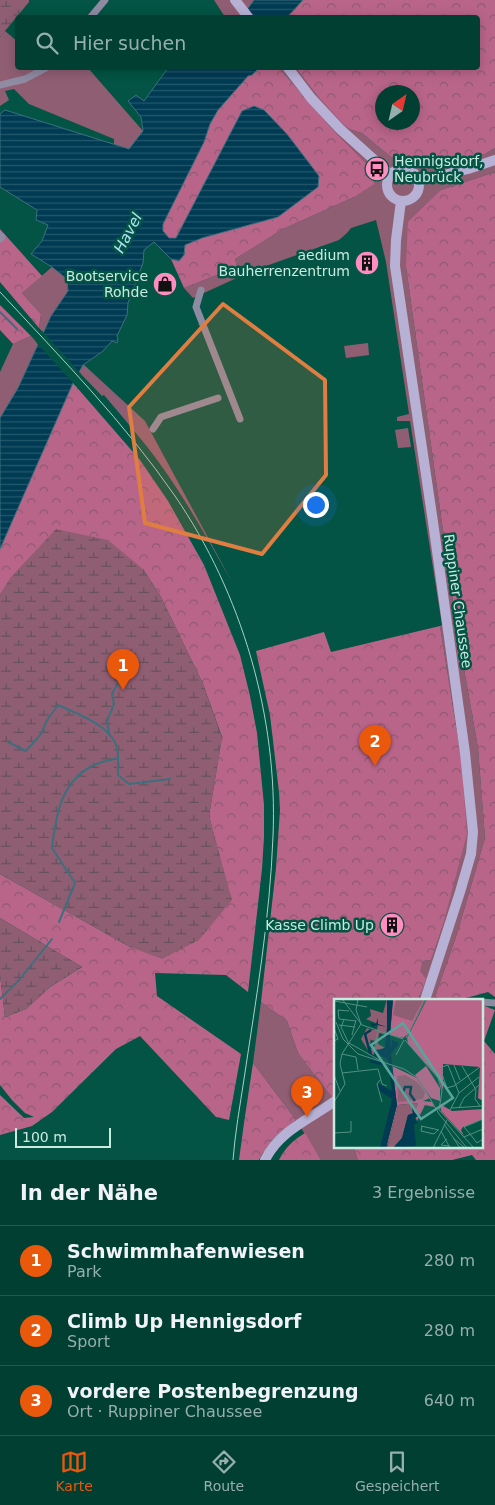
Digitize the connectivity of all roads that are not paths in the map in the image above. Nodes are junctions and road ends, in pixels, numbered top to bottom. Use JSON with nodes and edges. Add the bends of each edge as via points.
{"nodes":[{"id":1,"x":105,"y":0,"type":"edge"},
{"id":2,"x":236,"y":1,"type":"edge"},
{"id":3,"x":92,"y":15,"type":"edge"},
{"id":4,"x":247,"y":15,"type":"edge"},
{"id":5,"x":42,"y":70,"type":"edge"},
{"id":6,"x":290,"y":70,"type":"edge"},
{"id":7,"x":0,"y":85,"type":"edge"},
{"id":8,"x":495,"y":160,"type":"edge"},
{"id":9,"x":391,"y":175,"type":"junction"},
{"id":10,"x":419,"y":181,"type":"junction"},
{"id":11,"x":400,"y":201,"type":"junction"},
{"id":12,"x":201,"y":290,"type":"dead end"},
{"id":13,"x":218,"y":398,"type":"dead end"},
{"id":14,"x":240,"y":419,"type":"dead end"},
{"id":15,"x":153,"y":429,"type":"dead end"},
{"id":16,"x":425,"y":999,"type":"edge"},
{"id":17,"x":482,"y":1002,"type":"edge"},
{"id":18,"x":495,"y":1003,"type":"edge"},
{"id":19,"x":334,"y":1102,"type":"edge"},
{"id":20,"x":265,"y":1160,"type":"edge"}],
"edges":[{"from":1,"to":3,"type":"street"},
{"from":2,"to":4,"type":"main road"},
{"from":5,"to":7,"type":"street","via":[[25,79]]},
{"from":6,"to":9,"type":"main road","via":[[340,129]]},
{"from":8,"to":10,"type":"main road"},
{"from":9,"to":10,"type":"main road","via":[[407,170]]},
{"from":9,"to":11,"type":"main road","via":[[387,182],[388,190]]},
{"from":10,"to":11,"type":"main road","via":[[415,196]]},
{"from":11,"to":16,"type":"main road","name":"Ruppiner Chaussee","via":[[396,266],[465,754],[473,832],[471,854]]},
{"from":12,"to":14,"type":"street","via":[[196,307]]},
{"from":13,"to":15,"type":"street","via":[[161,417]]},
{"from":17,"to":18,"type":"street"},
{"from":19,"to":20,"type":"main road","via":[[289,1131],[276,1142]]}]}
